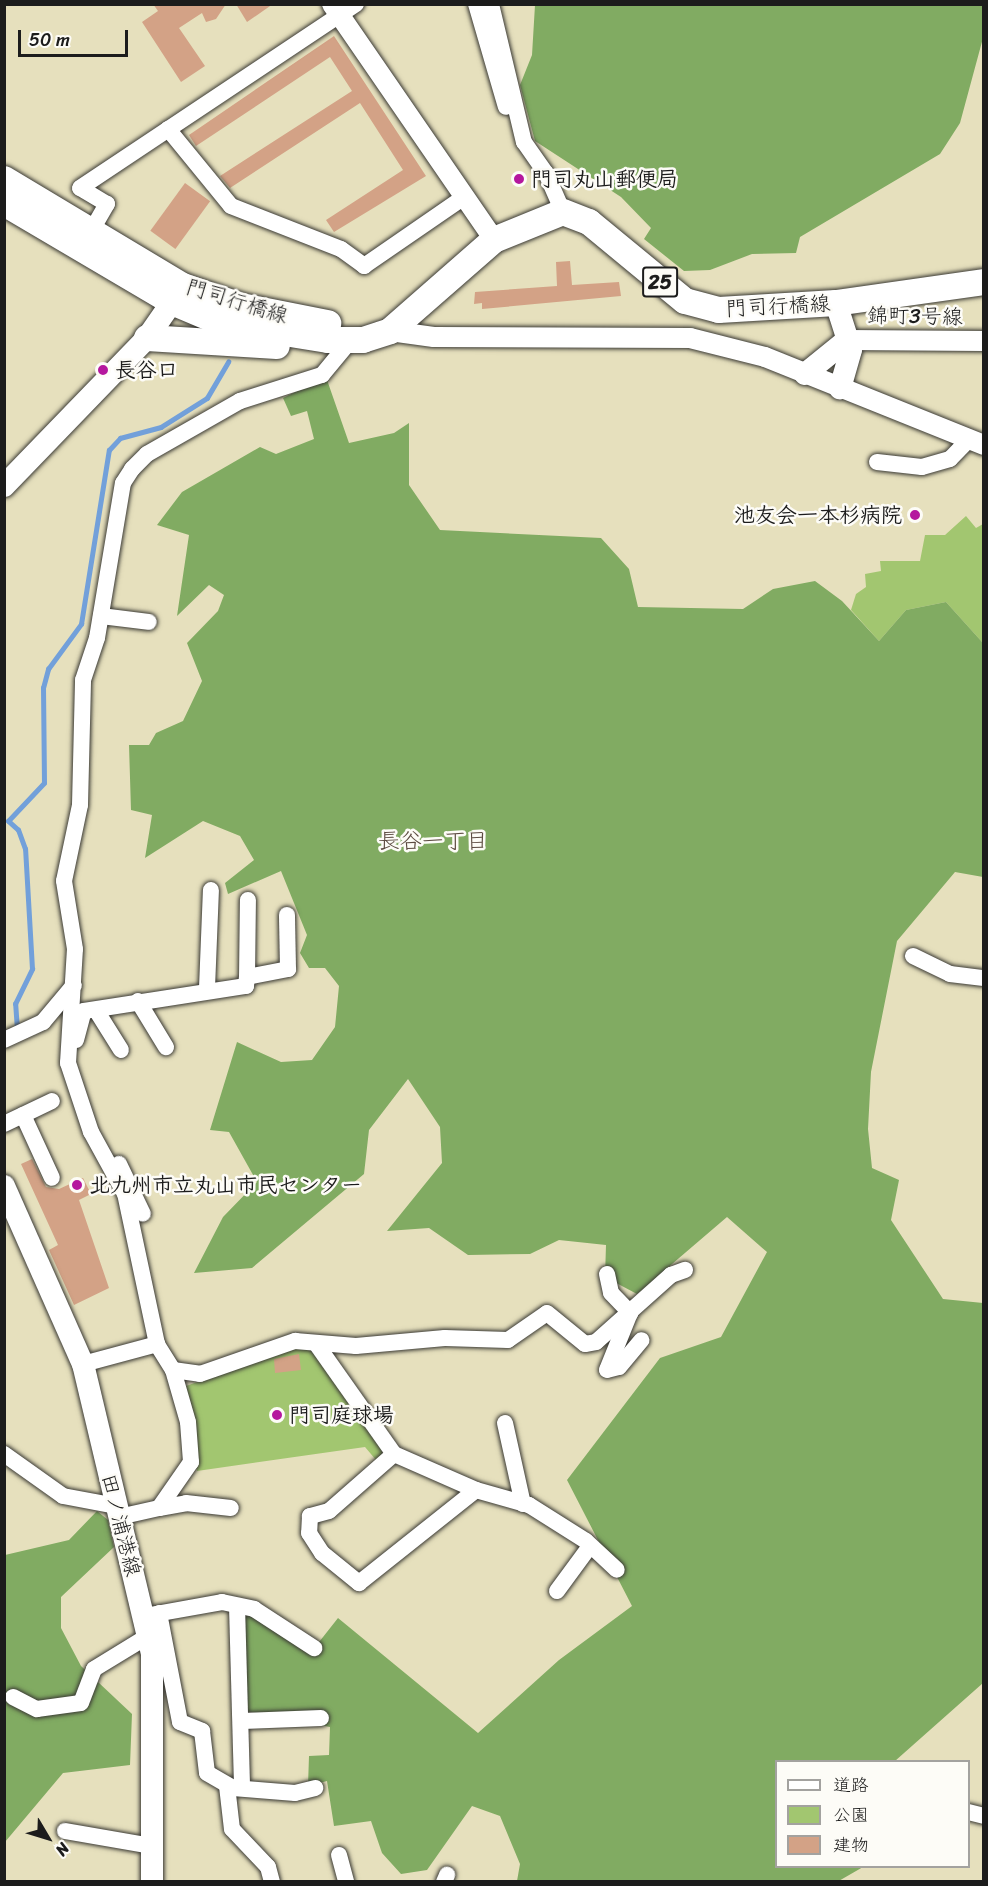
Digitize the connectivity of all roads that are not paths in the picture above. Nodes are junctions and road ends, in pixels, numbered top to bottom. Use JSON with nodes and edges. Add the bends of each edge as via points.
{"nodes":[{"id":1,"x":356,"y":4,"type":"edge"},
{"id":2,"x":476,"y":4,"type":"edge"},
{"id":3,"x":491,"y":4,"type":"edge"},
{"id":4,"x":335,"y":10,"type":"edge"},
{"id":5,"x":168,"y":129,"type":"junction"},
{"id":6,"x":524,"y":142,"type":"junction"},
{"id":7,"x":4,"y":178,"type":"edge"},
{"id":8,"x":464,"y":197,"type":"junction"},
{"id":9,"x":4,"y":203,"type":"edge"},
{"id":10,"x":563,"y":212,"type":"junction"},
{"id":11,"x":93,"y":228,"type":"junction"},
{"id":12,"x":494,"y":240,"type":"junction"},
{"id":13,"x":984,"y":282,"type":"edge"},
{"id":14,"x":177,"y":294,"type":"junction"},
{"id":15,"x":836,"y":303,"type":"junction"},
{"id":16,"x":390,"y":331,"type":"junction"},
{"id":17,"x":147,"y":338,"type":"junction"},
{"id":18,"x":339,"y":340,"type":"junction"},
{"id":19,"x":847,"y":340,"type":"junction"},
{"id":20,"x":984,"y":341,"type":"edge"},
{"id":21,"x":805,"y":374,"type":"junction"},
{"id":22,"x":840,"y":388,"type":"junction"},
{"id":23,"x":976,"y":442,"type":"edge"},
{"id":24,"x":877,"y":462,"type":"dead end"},
{"id":25,"x":4,"y":486,"type":"edge"},
{"id":26,"x":101,"y":615,"type":"junction"},
{"id":27,"x":149,"y":622,"type":"dead end"},
{"id":28,"x":211,"y":890,"type":"dead end"},
{"id":29,"x":248,"y":900,"type":"dead end"},
{"id":30,"x":286,"y":915,"type":"dead end"},
{"id":31,"x":912,"y":956,"type":"dead end"},
{"id":32,"x":247,"y":978,"type":"junction"},
{"id":33,"x":984,"y":978,"type":"edge"},
{"id":34,"x":74,"y":985,"type":"junction"},
{"id":35,"x":207,"y":988,"type":"junction"},
{"id":36,"x":138,"y":1001,"type":"junction"},
{"id":37,"x":96,"y":1010,"type":"junction"},
{"id":38,"x":4,"y":1040,"type":"edge"},
{"id":39,"x":68,"y":1046,"type":"junction"},
{"id":40,"x":166,"y":1047,"type":"dead end"},
{"id":41,"x":121,"y":1050,"type":"dead end"},
{"id":42,"x":52,"y":1101,"type":"dead end"},
{"id":43,"x":23,"y":1115,"type":"junction"},
{"id":44,"x":4,"y":1124,"type":"edge"},
{"id":45,"x":91,"y":1132,"type":"junction"},
{"id":46,"x":52,"y":1178,"type":"dead end"},
{"id":47,"x":4,"y":1186,"type":"edge"},
{"id":48,"x":143,"y":1214,"type":"dead end"},
{"id":49,"x":685,"y":1270,"type":"dead end"},
{"id":50,"x":607,"y":1274,"type":"dead end"},
{"id":51,"x":630,"y":1313,"type":"junction"},
{"id":52,"x":642,"y":1340,"type":"dead end"},
{"id":53,"x":157,"y":1344,"type":"junction"},
{"id":54,"x":317,"y":1345,"type":"junction"},
{"id":55,"x":83,"y":1364,"type":"junction"},
{"id":56,"x":173,"y":1370,"type":"junction"},
{"id":57,"x":504,"y":1423,"type":"dead end"},
{"id":58,"x":4,"y":1454,"type":"edge"},
{"id":59,"x":394,"y":1454,"type":"junction"},
{"id":60,"x":476,"y":1490,"type":"junction"},
{"id":61,"x":523,"y":1503,"type":"junction"},
{"id":62,"x":159,"y":1508,"type":"junction"},
{"id":63,"x":231,"y":1508,"type":"dead end"},
{"id":64,"x":118,"y":1511,"type":"junction"},
{"id":65,"x":590,"y":1546,"type":"junction"},
{"id":66,"x":617,"y":1570,"type":"dead end"},
{"id":67,"x":557,"y":1591,"type":"dead end"},
{"id":68,"x":237,"y":1606,"type":"junction"},
{"id":69,"x":150,"y":1622,"type":"junction"},
{"id":70,"x":314,"y":1648,"type":"dead end"},
{"id":71,"x":13,"y":1697,"type":"dead end"},
{"id":72,"x":321,"y":1718,"type":"dead end"},
{"id":73,"x":243,"y":1721,"type":"junction"},
{"id":74,"x":235,"y":1787,"type":"junction"},
{"id":75,"x":315,"y":1788,"type":"dead end"},
{"id":76,"x":65,"y":1831,"type":"dead end"},
{"id":77,"x":152,"y":1846,"type":"junction"},
{"id":78,"x":339,"y":1855,"type":"dead end"},
{"id":79,"x":152,"y":1881,"type":"edge"},
{"id":80,"x":272,"y":1881,"type":"edge"},
{"id":81,"x":346,"y":1881,"type":"edge"}],
"edges":[{"from":1,"to":4,"type":"street"},
{"from":2,"to":6,"type":"street","via":[[508,114]]},
{"from":3,"to":6,"type":"street"},
{"from":4,"to":5,"type":"street"},
{"from":4,"to":8,"type":"street"},
{"from":5,"to":8,"type":"street","via":[[231,206],[341,249],[364,266]]},
{"from":5,"to":11,"type":"street","via":[[80,188],[107,204]]},
{"from":6,"to":10,"type":"street","via":[[546,173]]},
{"from":7,"to":11,"type":"main road","name":"門司行橋線"},
{"from":8,"to":12,"type":"street"},
{"from":9,"to":14,"type":"main road","name":"門司行橋線"},
{"from":10,"to":12,"type":"main road","name":"門司行橋線"},
{"from":10,"to":15,"type":"main road","name":"門司行橋線","number":"25","via":[[589,222],[686,301],[754,311]]},
{"from":11,"to":14,"type":"main road","name":"門司行橋線"},
{"from":12,"to":16,"type":"main road","name":"門司行橋線"},
{"from":13,"to":15,"type":"main road","name":"門司行橋線","number":"25"},
{"from":14,"to":16,"type":"main road","name":"門司行橋線"},
{"from":14,"to":17,"type":"main road"},
{"from":14,"to":18,"type":"main road","name":"門司行橋線","via":[[222,323]]},
{"from":15,"to":19,"type":"main road"},
{"from":16,"to":18,"type":"main road","name":"門司行橋線"},
{"from":16,"to":21,"type":"street","via":[[434,337],[690,338]]},
{"from":17,"to":18,"type":"main road","via":[[261,347]]},
{"from":17,"to":25,"type":"main road"},
{"from":18,"to":26,"type":"street","via":[[322,375],[240,401],[147,454],[132,469],[123,483]]},
{"from":19,"to":20,"type":"street","name":"錦町3号線"},
{"from":19,"to":21,"type":"main road"},
{"from":19,"to":22,"type":"main road","via":[[851,350]]},
{"from":21,"to":22,"type":"street"},
{"from":22,"to":23,"type":"street"},
{"from":23,"to":24,"type":"street","via":[[950,459],[922,466]]},
{"from":26,"to":27,"type":"street"},
{"from":26,"to":34,"type":"street","via":[[83,680],[80,805],[64,881],[75,949]]},
{"from":28,"to":35,"type":"street"},
{"from":29,"to":32,"type":"street"},
{"from":30,"to":32,"type":"street","via":[[288,969]]},
{"from":31,"to":33,"type":"street","via":[[950,974]]},
{"from":32,"to":35,"type":"street","via":[[246,986]]},
{"from":34,"to":38,"type":"street","via":[[43,1022]]},
{"from":34,"to":39,"type":"street"},
{"from":35,"to":36,"type":"street"},
{"from":36,"to":37,"type":"street"},
{"from":36,"to":40,"type":"street"},
{"from":37,"to":39,"type":"street","via":[[84,1011],[77,1039]]},
{"from":37,"to":41,"type":"street"},
{"from":39,"to":45,"type":"street","via":[[71,1085]]},
{"from":42,"to":43,"type":"street"},
{"from":43,"to":44,"type":"street"},
{"from":43,"to":46,"type":"street"},
{"from":45,"to":48,"type":"street","via":[[96,1131],[132,1182]]},
{"from":45,"to":53,"type":"street","via":[[126,1194]]},
{"from":47,"to":55,"type":"main road","name":"田ノ浦港線"},
{"from":49,"to":51,"type":"street","via":[[671,1275]]},
{"from":50,"to":51,"type":"street","via":[[611,1293]]},
{"from":51,"to":52,"type":"street","via":[[607,1370],[619,1367]]},
{"from":51,"to":54,"type":"street","via":[[602,1339],[585,1344],[547,1313],[508,1341]]},
{"from":53,"to":55,"type":"street"},
{"from":53,"to":56,"type":"street"},
{"from":54,"to":56,"type":"street","via":[[295,1341],[200,1374]]},
{"from":54,"to":59,"type":"street"},
{"from":55,"to":64,"type":"main road","name":"田ノ浦港線"},
{"from":56,"to":62,"type":"street","via":[[188,1422],[191,1462]]},
{"from":57,"to":61,"type":"street"},
{"from":58,"to":64,"type":"street","via":[[23,1473],[63,1496]]},
{"from":59,"to":60,"type":"street"},
{"from":59,"to":60,"type":"street","via":[[329,1510],[310,1516],[309,1533],[322,1553],[359,1583]]},
{"from":60,"to":61,"type":"street"},
{"from":61,"to":65,"type":"street"},
{"from":62,"to":63,"type":"street","via":[[186,1503]]},
{"from":62,"to":64,"type":"street"},
{"from":64,"to":69,"type":"main road","name":"田ノ浦港線"},
{"from":65,"to":66,"type":"street"},
{"from":65,"to":67,"type":"street"},
{"from":68,"to":69,"type":"street","via":[[222,1602]]},
{"from":68,"to":70,"type":"street","via":[[265,1614]]},
{"from":68,"to":73,"type":"street"},
{"from":69,"to":71,"type":"street","via":[[94,1669],[81,1703],[38,1709]]},
{"from":69,"to":74,"type":"street","via":[[180,1722],[202,1731],[207,1773]]},
{"from":69,"to":77,"type":"main road","name":"田ノ浦港線"},
{"from":72,"to":73,"type":"street"},
{"from":73,"to":74,"type":"street"},
{"from":74,"to":75,"type":"street","via":[[295,1793]]},
{"from":74,"to":80,"type":"street","via":[[232,1829],[268,1867]]},
{"from":76,"to":77,"type":"street"},
{"from":77,"to":79,"type":"main road","name":"田ノ浦港線"},
{"from":78,"to":81,"type":"street"}]}
